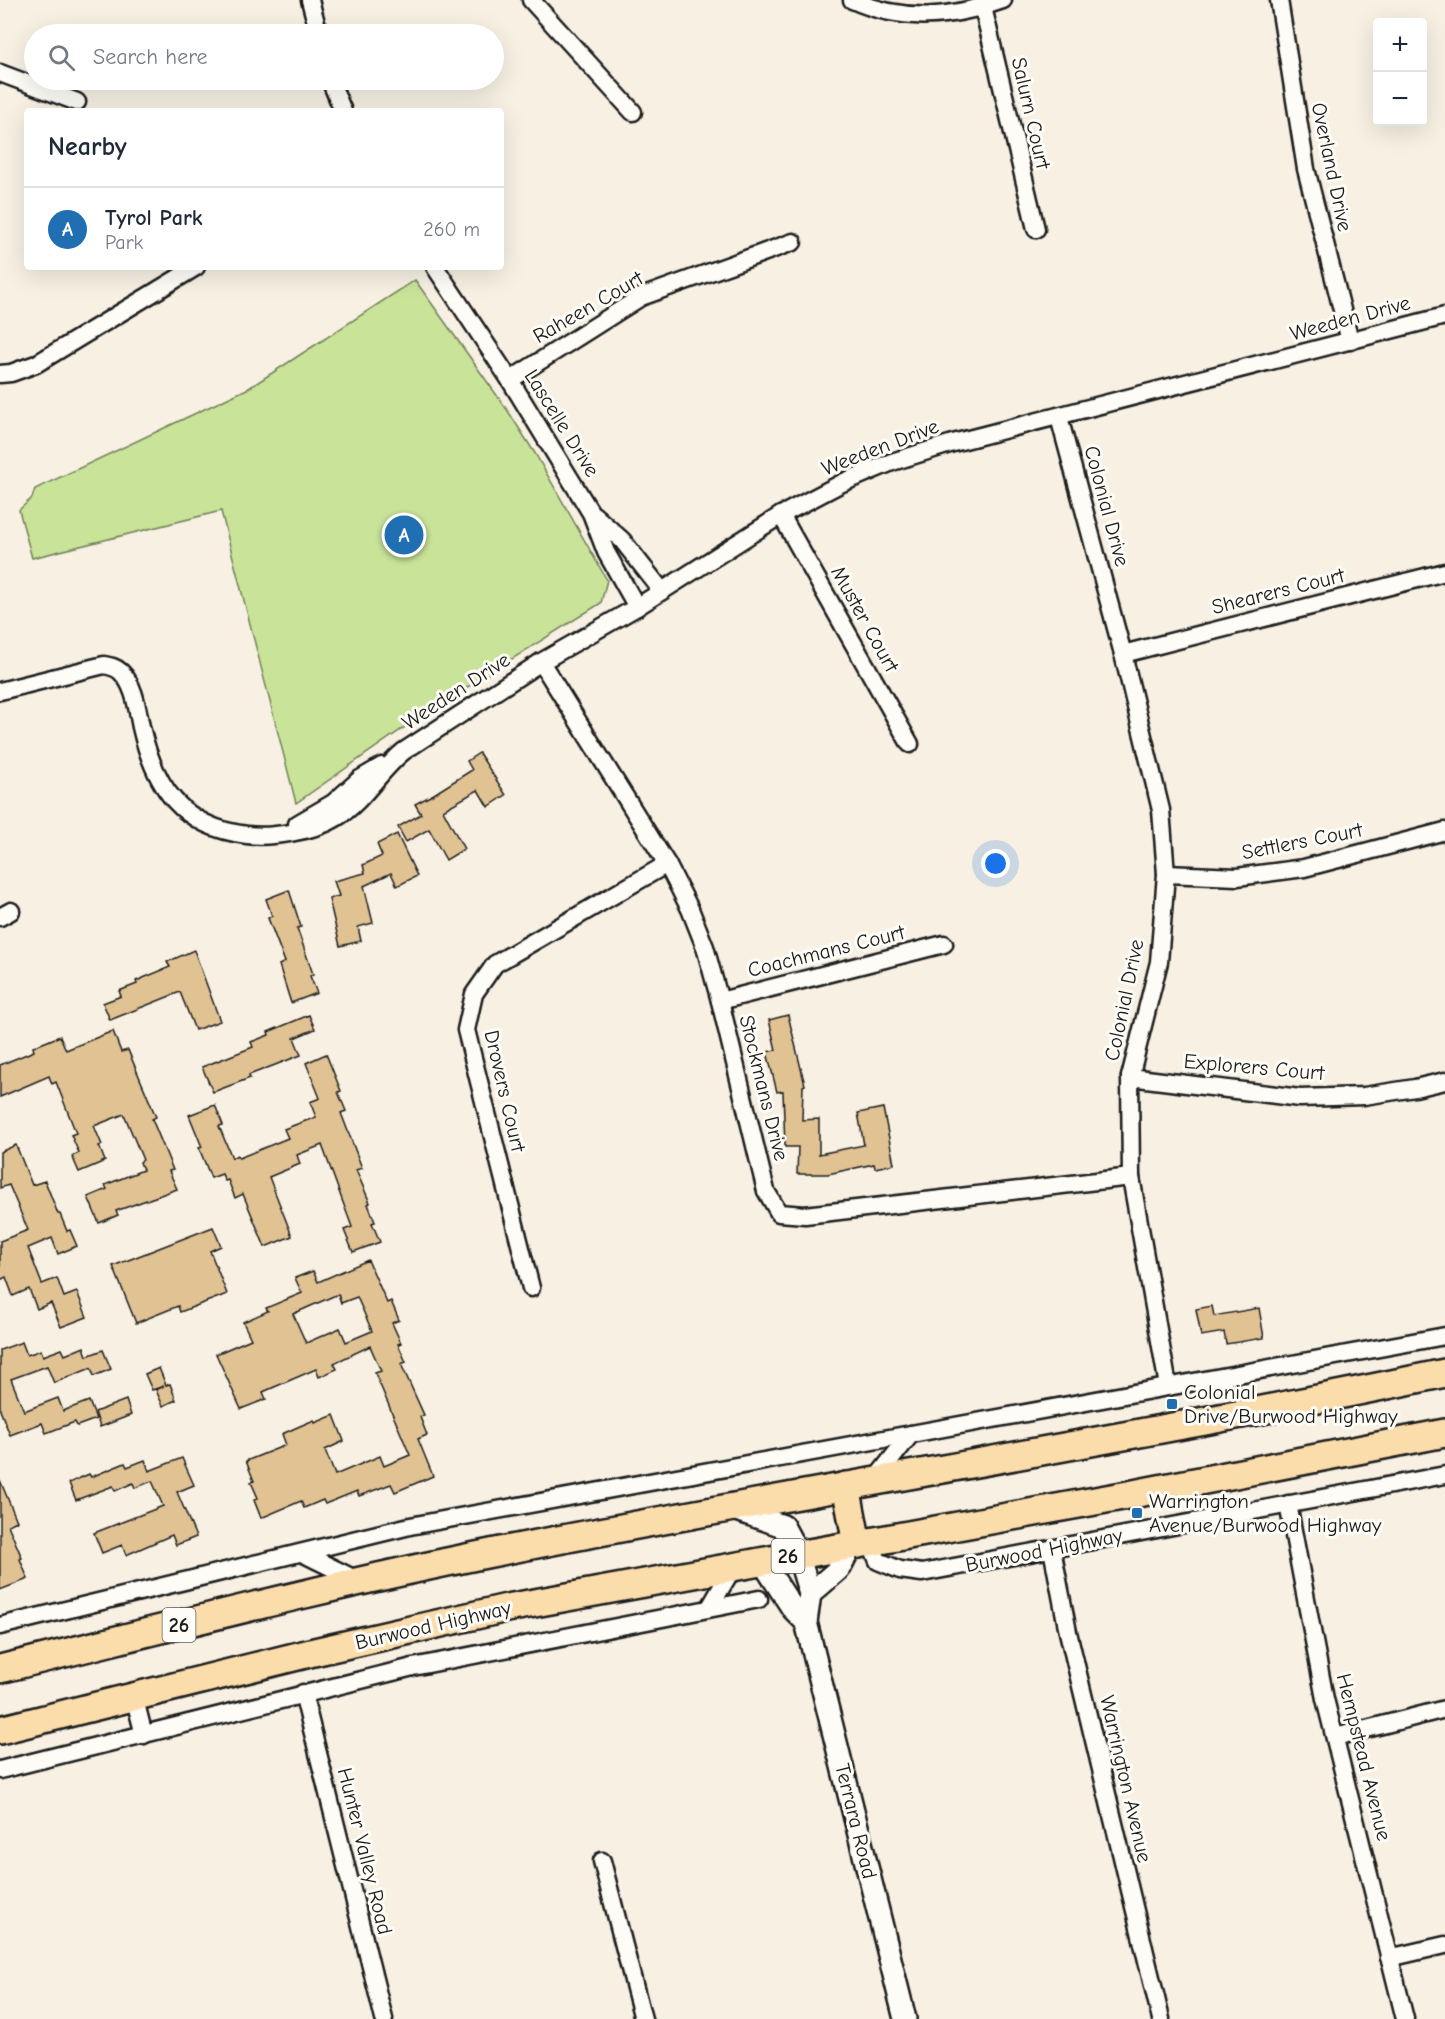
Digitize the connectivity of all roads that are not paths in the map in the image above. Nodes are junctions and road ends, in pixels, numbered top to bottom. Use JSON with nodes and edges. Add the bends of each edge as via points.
{"nodes":[{"id":1,"x":310,"y":0,"type":"edge"},
{"id":2,"x":531,"y":0,"type":"edge"},
{"id":3,"x":852,"y":0,"type":"edge"},
{"id":4,"x":1003,"y":0,"type":"edge"},
{"id":5,"x":1279,"y":0,"type":"edge"},
{"id":6,"x":983,"y":7,"type":"junction"},
{"id":7,"x":316,"y":24,"type":"edge"},
{"id":8,"x":0,"y":73,"type":"edge"},
{"id":9,"x":24,"y":82,"type":"edge"},
{"id":10,"x":45,"y":90,"type":"edge"},
{"id":11,"x":334,"y":90,"type":"edge"},
{"id":12,"x":77,"y":102,"type":"dead end"},
{"id":13,"x":342,"y":108,"type":"edge"},
{"id":14,"x":633,"y":112,"type":"dead end"},
{"id":15,"x":1036,"y":229,"type":"dead end"},
{"id":16,"x":793,"y":242,"type":"dead end"},
{"id":17,"x":191,"y":270,"type":"edge"},
{"id":18,"x":437,"y":270,"type":"edge"},
{"id":19,"x":1445,"y":316,"type":"edge"},
{"id":20,"x":1350,"y":341,"type":"junction"},
{"id":21,"x":0,"y":374,"type":"edge"},
{"id":22,"x":510,"y":380,"type":"junction"},
{"id":23,"x":1059,"y":417,"type":"junction"},
{"id":24,"x":591,"y":513,"type":"junction"},
{"id":25,"x":781,"y":515,"type":"junction"},
{"id":26,"x":1445,"y":572,"type":"edge"},
{"id":27,"x":662,"y":591,"type":"junction"},
{"id":28,"x":637,"y":607,"type":"junction"},
{"id":29,"x":1123,"y":654,"type":"junction"},
{"id":30,"x":541,"y":662,"type":"junction"},
{"id":31,"x":0,"y":691,"type":"edge"},
{"id":32,"x":910,"y":744,"type":"dead end"},
{"id":33,"x":1445,"y":831,"type":"edge"},
{"id":34,"x":667,"y":864,"type":"junction"},
{"id":35,"x":1166,"y":874,"type":"junction"},
{"id":36,"x":944,"y":944,"type":"dead end"},
{"id":37,"x":720,"y":1001,"type":"junction"},
{"id":38,"x":1130,"y":1077,"type":"junction"},
{"id":39,"x":1445,"y":1080,"type":"edge"},
{"id":40,"x":1131,"y":1177,"type":"junction"},
{"id":41,"x":531,"y":1288,"type":"dead end"},
{"id":42,"x":1445,"y":1336,"type":"edge"},
{"id":43,"x":1445,"y":1373,"type":"edge"},
{"id":44,"x":1168,"y":1386,"type":"junction"},
{"id":45,"x":1445,"y":1433,"type":"edge"},
{"id":46,"x":911,"y":1434,"type":"junction"},
{"id":47,"x":1445,"y":1475,"type":"edge"},
{"id":48,"x":874,"y":1481,"type":"junction"},
{"id":49,"x":846,"y":1486,"type":"junction"},
{"id":50,"x":1288,"y":1504,"type":"junction"},
{"id":51,"x":731,"y":1508,"type":"junction"},
{"id":52,"x":860,"y":1543,"type":"junction"},
{"id":53,"x":1052,"y":1549,"type":"junction"},
{"id":54,"x":302,"y":1553,"type":"junction"},
{"id":55,"x":798,"y":1554,"type":"junction"},
{"id":56,"x":762,"y":1561,"type":"junction"},
{"id":57,"x":734,"y":1566,"type":"junction"},
{"id":58,"x":359,"y":1581,"type":"junction"},
{"id":59,"x":810,"y":1594,"type":"junction"},
{"id":60,"x":759,"y":1599,"type":"dead end"},
{"id":61,"x":710,"y":1607,"type":"junction"},
{"id":62,"x":806,"y":1622,"type":"junction"},
{"id":63,"x":0,"y":1626,"type":"edge"},
{"id":64,"x":0,"y":1669,"type":"edge"},
{"id":65,"x":303,"y":1694,"type":"junction"},
{"id":66,"x":134,"y":1696,"type":"junction"},
{"id":67,"x":1445,"y":1709,"type":"edge"},
{"id":68,"x":0,"y":1730,"type":"edge"},
{"id":69,"x":144,"y":1735,"type":"junction"},
{"id":70,"x":1335,"y":1737,"type":"junction"},
{"id":71,"x":0,"y":1770,"type":"edge"},
{"id":72,"x":602,"y":1861,"type":"dead end"},
{"id":73,"x":1445,"y":1945,"type":"edge"},
{"id":74,"x":1389,"y":1958,"type":"junction"},
{"id":75,"x":384,"y":2019,"type":"edge"},
{"id":76,"x":642,"y":2019,"type":"edge"},
{"id":77,"x":905,"y":2019,"type":"edge"},
{"id":78,"x":1161,"y":2019,"type":"edge"},
{"id":79,"x":1405,"y":2019,"type":"edge"}],
"edges":[{"from":1,"to":7,"type":"street"},
{"from":2,"to":14,"type":"street"},
{"from":3,"to":6,"type":"street","via":[[897,15],[923,16]]},
{"from":4,"to":6,"type":"street"},
{"from":5,"to":20,"type":"street","name":"Overland Drive","via":[[1306,169]]},
{"from":6,"to":15,"type":"street","name":"Salurn Court"},
{"from":8,"to":9,"type":"street"},
{"from":10,"to":12,"type":"street"},
{"from":11,"to":13,"type":"street"},
{"from":16,"to":22,"type":"street","name":"Raheen Court","via":[[641,297]]},
{"from":17,"to":21,"type":"street","via":[[36,364]]},
{"from":18,"to":22,"type":"street","name":"Lascelle Drive"},
{"from":19,"to":20,"type":"street","name":"Weeden Drive"},
{"from":20,"to":23,"type":"street","name":"Weeden Drive"},
{"from":22,"to":24,"type":"street","name":"Lascelle Drive"},
{"from":23,"to":25,"type":"street","name":"Weeden Drive","via":[[892,462]]},
{"from":23,"to":29,"type":"street","name":"Colonial Drive"},
{"from":24,"to":27,"type":"street","name":"Lascelle Drive","via":[[622,540]]},
{"from":24,"to":28,"type":"street","name":"Lascelle Drive","via":[[606,552]]},
{"from":25,"to":27,"type":"street","name":"Weeden Drive"},
{"from":25,"to":32,"type":"street","name":"Muster Court"},
{"from":26,"to":29,"type":"street","name":"Shearers Court"},
{"from":27,"to":28,"type":"street","name":"Weeden Drive"},
{"from":28,"to":30,"type":"street","name":"Weeden Drive"},
{"from":29,"to":35,"type":"street","name":"Colonial Drive","via":[[1161,810]]},
{"from":30,"to":31,"type":"street","name":"Weeden Drive","via":[[404,750],[358,801],[335,819],[324,825],[260,837],[216,829],[198,821],[174,800],[153,767],[132,689],[115,667],[104,665]]},
{"from":30,"to":34,"type":"street","name":"Stockmans Drive"},
{"from":33,"to":35,"type":"street","name":"Settlers Court","via":[[1305,868],[1237,877]]},
{"from":34,"to":37,"type":"street","name":"Stockmans Drive","via":[[705,947]]},
{"from":34,"to":41,"type":"street","name":"Drovers Court","via":[[495,964],[474,994],[466,1030]]},
{"from":35,"to":38,"type":"street","name":"Colonial Drive","via":[[1159,962]]},
{"from":36,"to":37,"type":"street","name":"Coachmans Court"},
{"from":37,"to":40,"type":"street","name":"Stockmans Drive","via":[[766,1191],[779,1213],[805,1215]]},
{"from":38,"to":39,"type":"street","name":"Explorers Court","via":[[1300,1098],[1364,1096]]},
{"from":38,"to":40,"type":"street","name":"Colonial Drive"},
{"from":40,"to":44,"type":"street","name":"Colonial Drive"},
{"from":42,"to":44,"type":"street"},
{"from":43,"to":48,"type":"highway","number":"26"},
{"from":44,"to":46,"type":"street"},
{"from":45,"to":52,"type":"highway","name":"Burwood Highway","number":"26"},
{"from":46,"to":48,"type":"street"},
{"from":46,"to":54,"type":"street","via":[[430,1522]]},
{"from":47,"to":50,"type":"street","name":"Burwood Highway"},
{"from":48,"to":49,"type":"highway","number":"26"},
{"from":49,"to":51,"type":"highway","number":"26"},
{"from":49,"to":52,"type":"highway"},
{"from":50,"to":53,"type":"street","name":"Burwood Highway"},
{"from":50,"to":70,"type":"street","name":"Hempstead Avenue"},
{"from":51,"to":55,"type":"street","name":"Terrara Road","via":[[783,1526]]},
{"from":51,"to":58,"type":"highway","number":"26"},
{"from":52,"to":53,"type":"street","name":"Burwood Highway","via":[[878,1561],[911,1573]]},
{"from":52,"to":55,"type":"highway","name":"Burwood Highway","number":"26"},
{"from":52,"to":59,"type":"street","via":[[839,1569]]},
{"from":53,"to":78,"type":"street","name":"Warrington Avenue","via":[[1068,1632]]},
{"from":54,"to":58,"type":"street"},
{"from":54,"to":63,"type":"street"},
{"from":55,"to":56,"type":"highway","name":"Burwood Highway","number":"26"},
{"from":55,"to":59,"type":"street","name":"Terrara Road"},
{"from":56,"to":57,"type":"highway","name":"Burwood Highway","number":"26"},
{"from":56,"to":62,"type":"street","name":"Terrara Road"},
{"from":57,"to":61,"type":"street"},
{"from":57,"to":66,"type":"highway","name":"Burwood Highway","number":"26","via":[[507,1608]]},
{"from":58,"to":64,"type":"highway","number":"26"},
{"from":59,"to":62,"type":"street","name":"Terrara Road"},
{"from":60,"to":61,"type":"street","name":"Burwood Highway"},
{"from":61,"to":65,"type":"street","name":"Burwood Highway","via":[[449,1659]]},
{"from":62,"to":77,"type":"street","name":"Terrara Road"},
{"from":65,"to":69,"type":"street","name":"Burwood Highway"},
{"from":65,"to":75,"type":"street","name":"Hunter Valley Road"},
{"from":66,"to":68,"type":"highway","name":"Burwood Highway","number":"26"},
{"from":66,"to":69,"type":"street"},
{"from":67,"to":70,"type":"street"},
{"from":69,"to":71,"type":"street","name":"Burwood Highway"},
{"from":70,"to":74,"type":"street","name":"Hempstead Avenue"},
{"from":72,"to":76,"type":"street"},
{"from":73,"to":74,"type":"street"},
{"from":74,"to":79,"type":"street","name":"Hempstead Avenue"}]}
